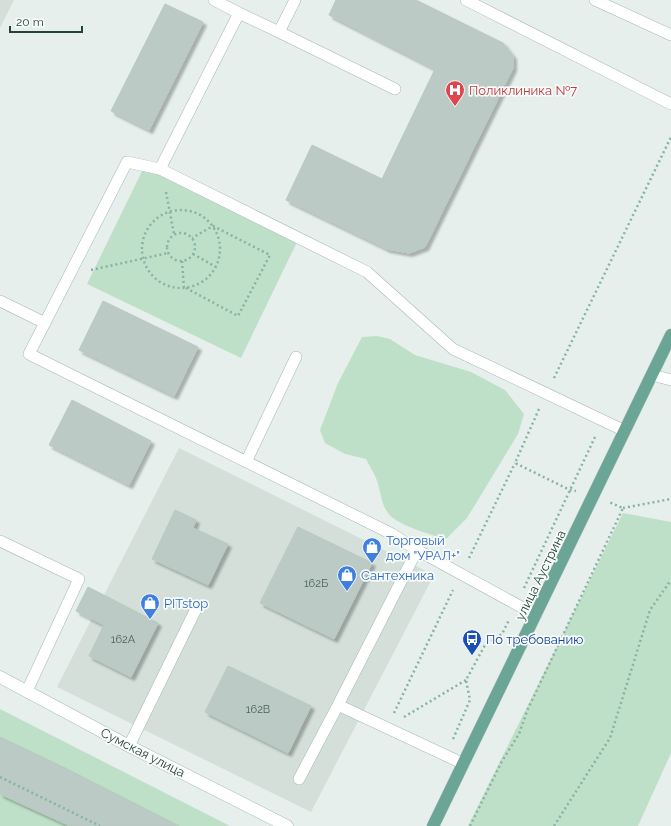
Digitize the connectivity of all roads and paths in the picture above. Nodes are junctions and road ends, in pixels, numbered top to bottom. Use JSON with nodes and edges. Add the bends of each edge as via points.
{"nodes":[{"id":1,"x":214,"y":0,"type":"edge"},
{"id":2,"x":295,"y":0,"type":"edge"},
{"id":3,"x":466,"y":0,"type":"edge"},
{"id":4,"x":596,"y":0,"type":"edge"},
{"id":5,"x":239,"y":13,"type":"junction"},
{"id":6,"x":279,"y":32,"type":"junction"},
{"id":7,"x":671,"y":35,"type":"edge"},
{"id":8,"x":395,"y":89,"type":"dead end"},
{"id":9,"x":671,"y":104,"type":"edge"},
{"id":10,"x":671,"y":137,"type":"edge"},
{"id":11,"x":160,"y":169,"type":"junction"},
{"id":12,"x":170,"y":211,"type":"junction"},
{"id":13,"x":214,"y":226,"type":"junction"},
{"id":14,"x":174,"y":234,"type":"junction"},
{"id":15,"x":192,"y":238,"type":"junction"},
{"id":16,"x":168,"y":253,"type":"junction"},
{"id":17,"x":193,"y":254,"type":"junction"},
{"id":18,"x":143,"y":259,"type":"junction"},
{"id":19,"x":182,"y":261,"type":"junction"},
{"id":20,"x":216,"y":267,"type":"junction"},
{"id":21,"x":69,"y":275,"type":"junction"},
{"id":22,"x":185,"y":288,"type":"junction"},
{"id":23,"x":0,"y":301,"type":"edge"},
{"id":24,"x":45,"y":323,"type":"junction"},
{"id":25,"x":671,"y":336,"type":"edge"},
{"id":26,"x":296,"y":357,"type":"dead end"},
{"id":27,"x":652,"y":375,"type":"junction"},
{"id":28,"x":671,"y":380,"type":"edge"},
{"id":29,"x":546,"y":394,"type":"junction"},
{"id":30,"x":603,"y":421,"type":"junction"},
{"id":31,"x":625,"y":431,"type":"junction"},
{"id":32,"x":246,"y":462,"type":"junction"},
{"id":33,"x":514,"y":463,"type":"junction"},
{"id":34,"x":570,"y":490,"type":"junction"},
{"id":35,"x":594,"y":494,"type":"junction"},
{"id":36,"x":671,"y":499,"type":"edge"},
{"id":37,"x":623,"y":508,"type":"junction"},
{"id":38,"x":0,"y":541,"type":"edge"},
{"id":39,"x":417,"y":550,"type":"junction"},
{"id":40,"x":461,"y":574,"type":"junction"},
{"id":41,"x":671,"y":580,"type":"edge"},
{"id":42,"x":517,"y":604,"type":"junction"},
{"id":43,"x":196,"y":609,"type":"dead end"},
{"id":44,"x":536,"y":614,"type":"junction"},
{"id":45,"x":0,"y":677,"type":"edge"},
{"id":46,"x":466,"y":680,"type":"junction"},
{"id":47,"x":27,"y":691,"type":"junction"},
{"id":48,"x":338,"y":705,"type":"junction"},
{"id":49,"x":387,"y":728,"type":"junction"},
{"id":50,"x":129,"y":746,"type":"junction"},
{"id":51,"x":445,"y":755,"type":"junction"},
{"id":52,"x":464,"y":764,"type":"junction"},
{"id":53,"x":0,"y":777,"type":"edge"},
{"id":54,"x":299,"y":779,"type":"dead end"},
{"id":55,"x":100,"y":826,"type":"edge"},
{"id":56,"x":287,"y":826,"type":"edge"},
{"id":57,"x":434,"y":826,"type":"edge"},
{"id":58,"x":470,"y":826,"type":"edge"},
{"id":59,"x":554,"y":826,"type":"edge"}],
"edges":[{"from":1,"to":5,"type":"lane"},
{"from":2,"to":6,"type":"lane"},
{"from":3,"to":9,"type":"lane"},
{"from":4,"to":7,"type":"lane"},
{"from":5,"to":6,"type":"lane"},
{"from":5,"to":11,"type":"lane"},
{"from":6,"to":8,"type":"lane"},
{"from":10,"to":29,"type":"path"},
{"from":11,"to":21,"type":"lane","via":[[127,162]]},
{"from":11,"to":29,"type":"lane","via":[[366,272],[453,349]]},
{"from":12,"to":13,"type":"path","via":[[192,211],[204,216]]},
{"from":12,"to":14,"type":"path"},
{"from":12,"to":18,"type":"path","via":[[156,218],[148,227],[143,239]]},
{"from":13,"to":15,"type":"path"},
{"from":13,"to":20,"type":"path","via":[[221,251]]},
{"from":13,"to":22,"type":"path","via":[[270,256],[238,316]]},
{"from":14,"to":15,"type":"path","via":[[184,233]]},
{"from":14,"to":16,"type":"path","via":[[166,245]]},
{"from":15,"to":17,"type":"path","via":[[195,246]]},
{"from":16,"to":18,"type":"path"},
{"from":16,"to":19,"type":"path","via":[[175,260]]},
{"from":17,"to":19,"type":"path","via":[[189,259]]},
{"from":17,"to":20,"type":"path"},
{"from":18,"to":21,"type":"path"},
{"from":18,"to":22,"type":"path","via":[[151,275],[162,284]]},
{"from":19,"to":22,"type":"path"},
{"from":20,"to":22,"type":"path","via":[[211,276],[200,284]]},
{"from":21,"to":24,"type":"lane"},
{"from":23,"to":24,"type":"lane"},
{"from":24,"to":32,"type":"lane","via":[[29,354]]},
{"from":25,"to":27,"type":"main road","name":"улица Аустрина"},
{"from":26,"to":32,"type":"lane"},
{"from":27,"to":28,"type":"lane"},
{"from":27,"to":31,"type":"main road","name":"улица Аустрина"},
{"from":29,"to":30,"type":"lane"},
{"from":29,"to":33,"type":"path"},
{"from":30,"to":31,"type":"lane"},
{"from":30,"to":34,"type":"path"},
{"from":31,"to":35,"type":"main road","name":"улица Аустрина"},
{"from":32,"to":39,"type":"lane","via":[[392,534]]},
{"from":33,"to":34,"type":"path"},
{"from":33,"to":40,"type":"path"},
{"from":34,"to":42,"type":"path"},
{"from":35,"to":37,"type":"path"},
{"from":35,"to":44,"type":"main road","name":"улица Аустрина"},
{"from":36,"to":37,"type":"path"},
{"from":37,"to":58,"type":"path","via":[[527,711],[519,734],[502,761]]},
{"from":38,"to":47,"type":"lane","via":[[79,579]]},
{"from":39,"to":40,"type":"lane"},
{"from":39,"to":48,"type":"lane"},
{"from":40,"to":42,"type":"lane"},
{"from":40,"to":49,"type":"path"},
{"from":41,"to":59,"type":"path","via":[[650,610],[610,738]]},
{"from":42,"to":44,"type":"lane"},
{"from":42,"to":46,"type":"path","via":[[502,634],[485,645]]},
{"from":43,"to":50,"type":"lane"},
{"from":44,"to":52,"type":"main road","name":"улица Аустрина"},
{"from":45,"to":47,"type":"street","name":"Сумская улица"},
{"from":46,"to":49,"type":"path"},
{"from":46,"to":51,"type":"path","via":[[470,700]]},
{"from":47,"to":50,"type":"street","name":"Сумская улица"},
{"from":48,"to":49,"type":"lane"},
{"from":48,"to":54,"type":"lane"},
{"from":49,"to":51,"type":"lane"},
{"from":50,"to":56,"type":"street","name":"Сумская улица"},
{"from":51,"to":52,"type":"lane"},
{"from":52,"to":57,"type":"main road","name":"улица Аустрина"},
{"from":53,"to":55,"type":"path"}]}
